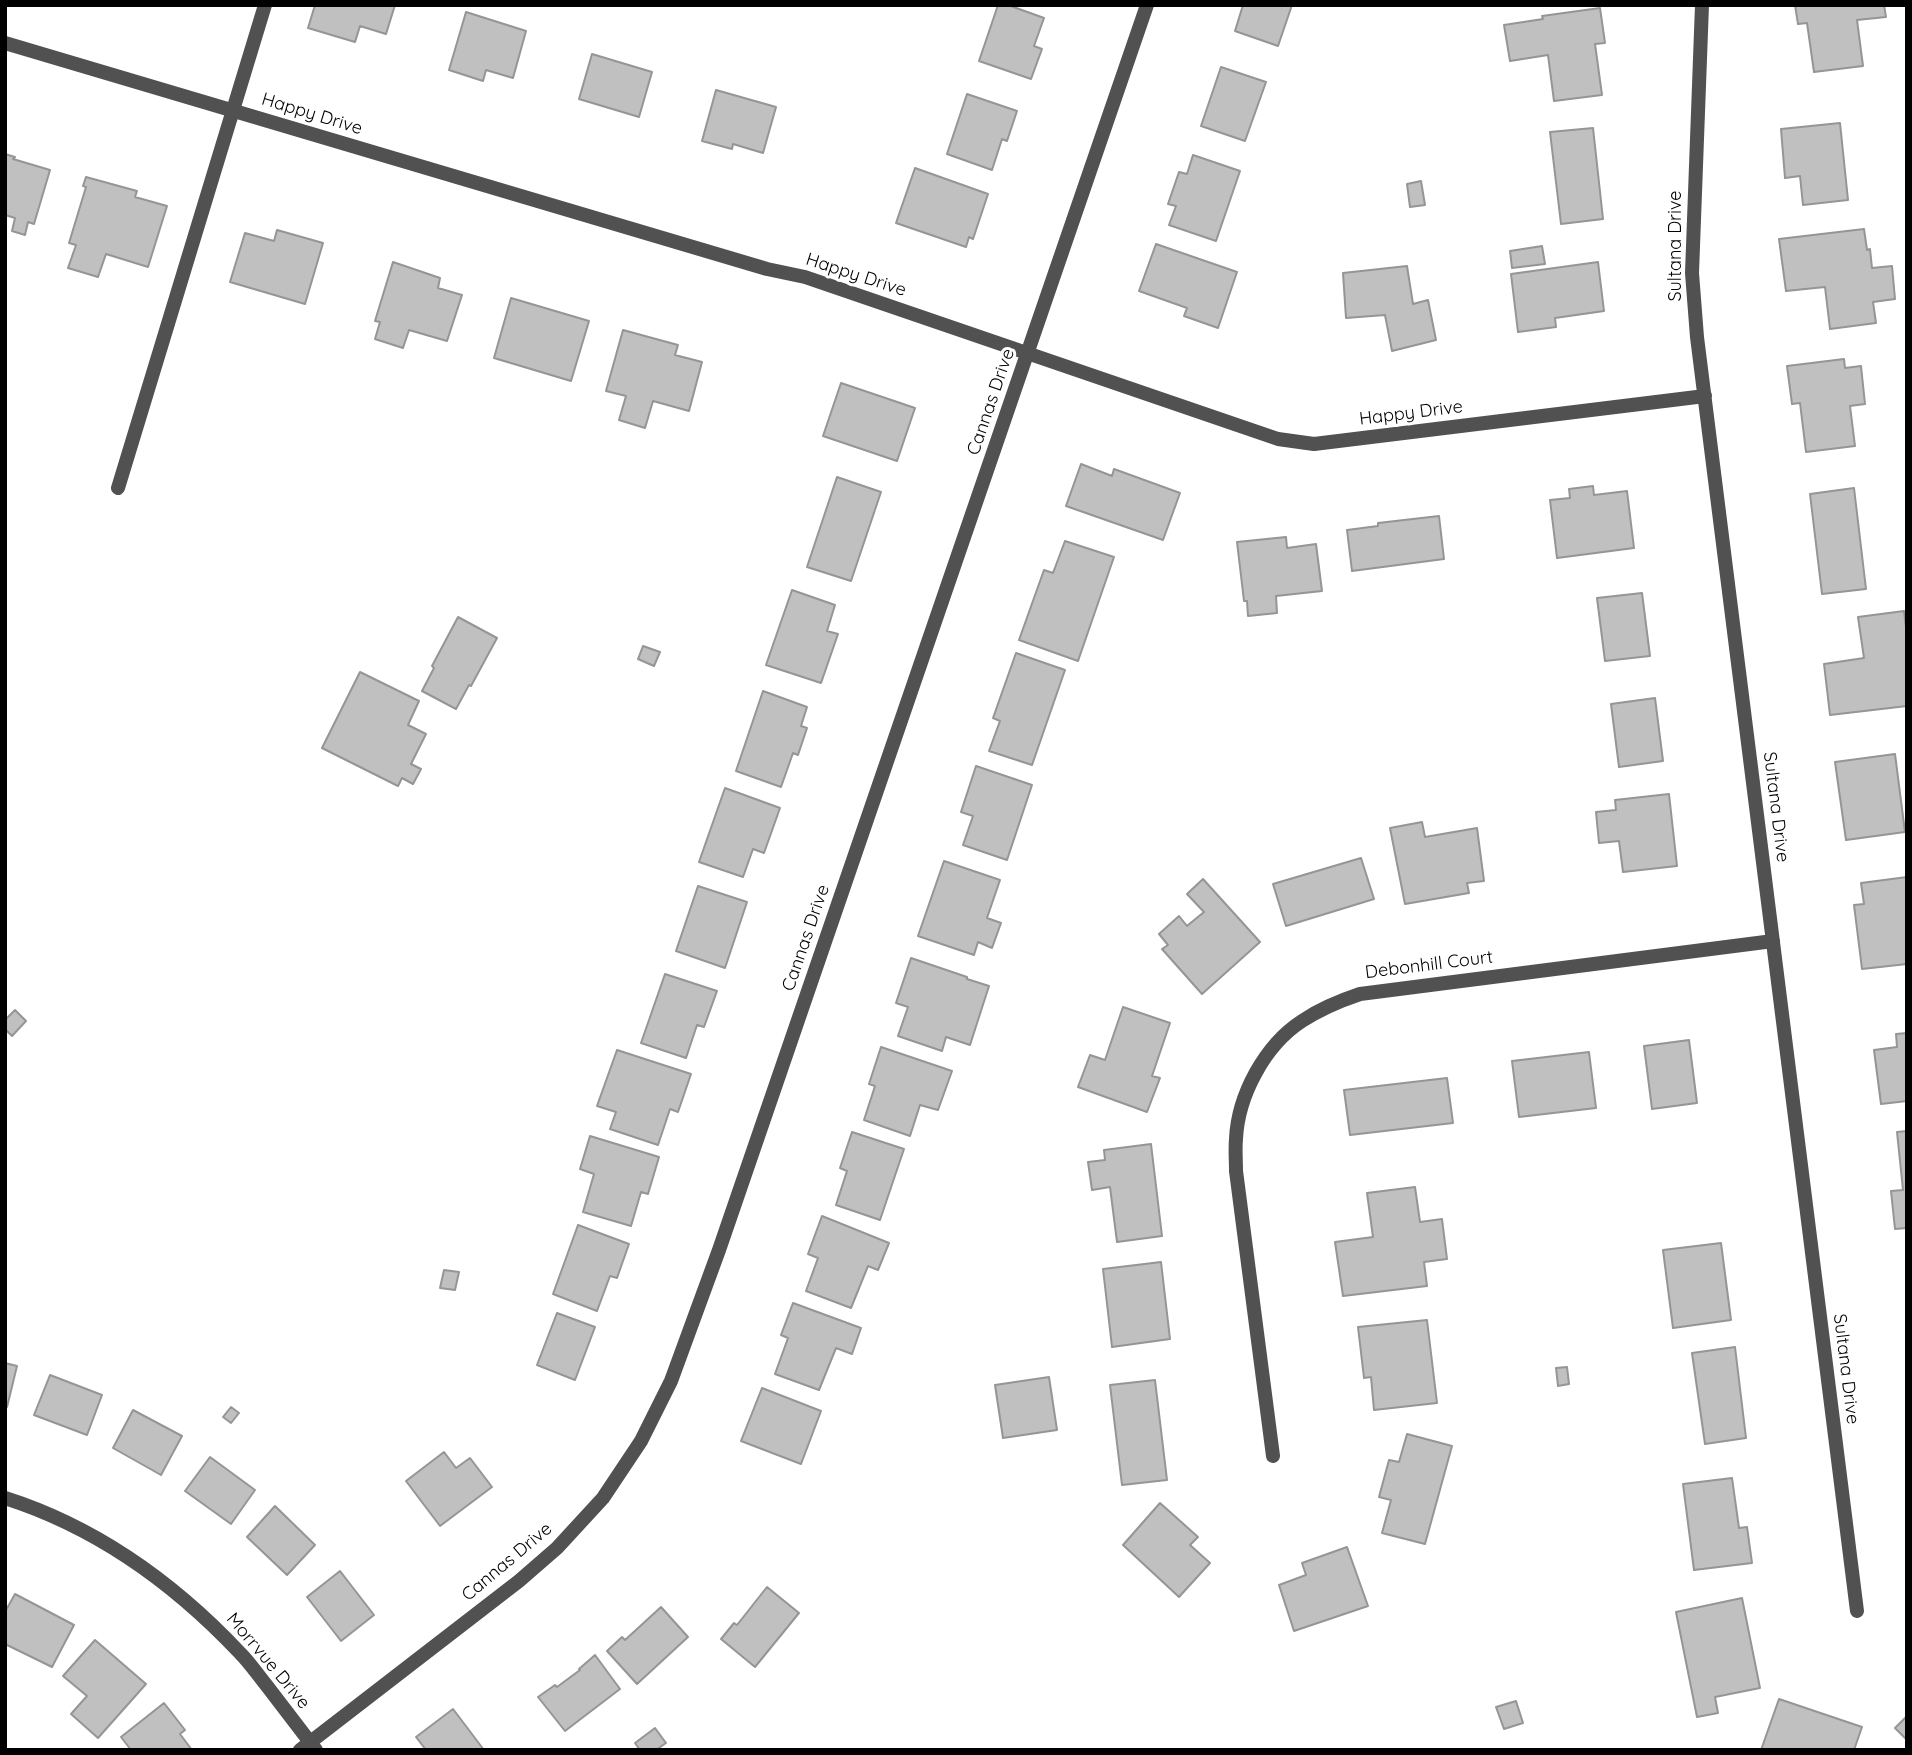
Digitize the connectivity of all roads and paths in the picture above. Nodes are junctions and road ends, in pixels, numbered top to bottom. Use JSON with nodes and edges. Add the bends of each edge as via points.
{"nodes":[{"id":1,"x":265,"y":5,"type":"edge"},
{"id":2,"x":1147,"y":5,"type":"edge"},
{"id":3,"x":1702,"y":5,"type":"edge"},
{"id":4,"x":5,"y":43,"type":"edge"},
{"id":5,"x":233,"y":110,"type":"junction"},
{"id":6,"x":1028,"y":354,"type":"junction"},
{"id":7,"x":1704,"y":397,"type":"junction"},
{"id":8,"x":118,"y":488,"type":"dead end"},
{"id":9,"x":1773,"y":941,"type":"junction"},
{"id":10,"x":1273,"y":1456,"type":"dead end"},
{"id":11,"x":5,"y":1498,"type":"edge"},
{"id":12,"x":1857,"y":1611,"type":"dead end"},
{"id":13,"x":309,"y":1747,"type":"edge"}],
"edges":[{"from":1,"to":5,"type":"street"},
{"from":2,"to":6,"type":"street","name":"Cannas Drive"},
{"from":3,"to":7,"type":"street","name":"Sultana Drive","via":[[1692,273]]},
{"from":4,"to":5,"type":"street","name":"Happy Drive"},
{"from":5,"to":6,"type":"street","name":"Happy Drive","via":[[805,277]]},
{"from":5,"to":8,"type":"street"},
{"from":6,"to":7,"type":"street","name":"Happy Drive","via":[[1278,439],[1314,444]]},
{"from":6,"to":13,"type":"street","name":"Cannas Drive","via":[[719,1250],[671,1381],[641,1441],[603,1498],[557,1548]]},
{"from":7,"to":9,"type":"street","name":"Sultana Drive"},
{"from":9,"to":10,"type":"street","name":"Debonhill Court","via":[[1360,994],[1299,1022],[1274,1046],[1255,1073],[1242,1104],[1236,1138],[1236,1171]]},
{"from":9,"to":12,"type":"street","name":"Sultana Drive"},
{"from":11,"to":13,"type":"street","name":"Morrvue Drive","via":[[86,1532],[143,1566],[195,1607],[242,1655]]}]}
